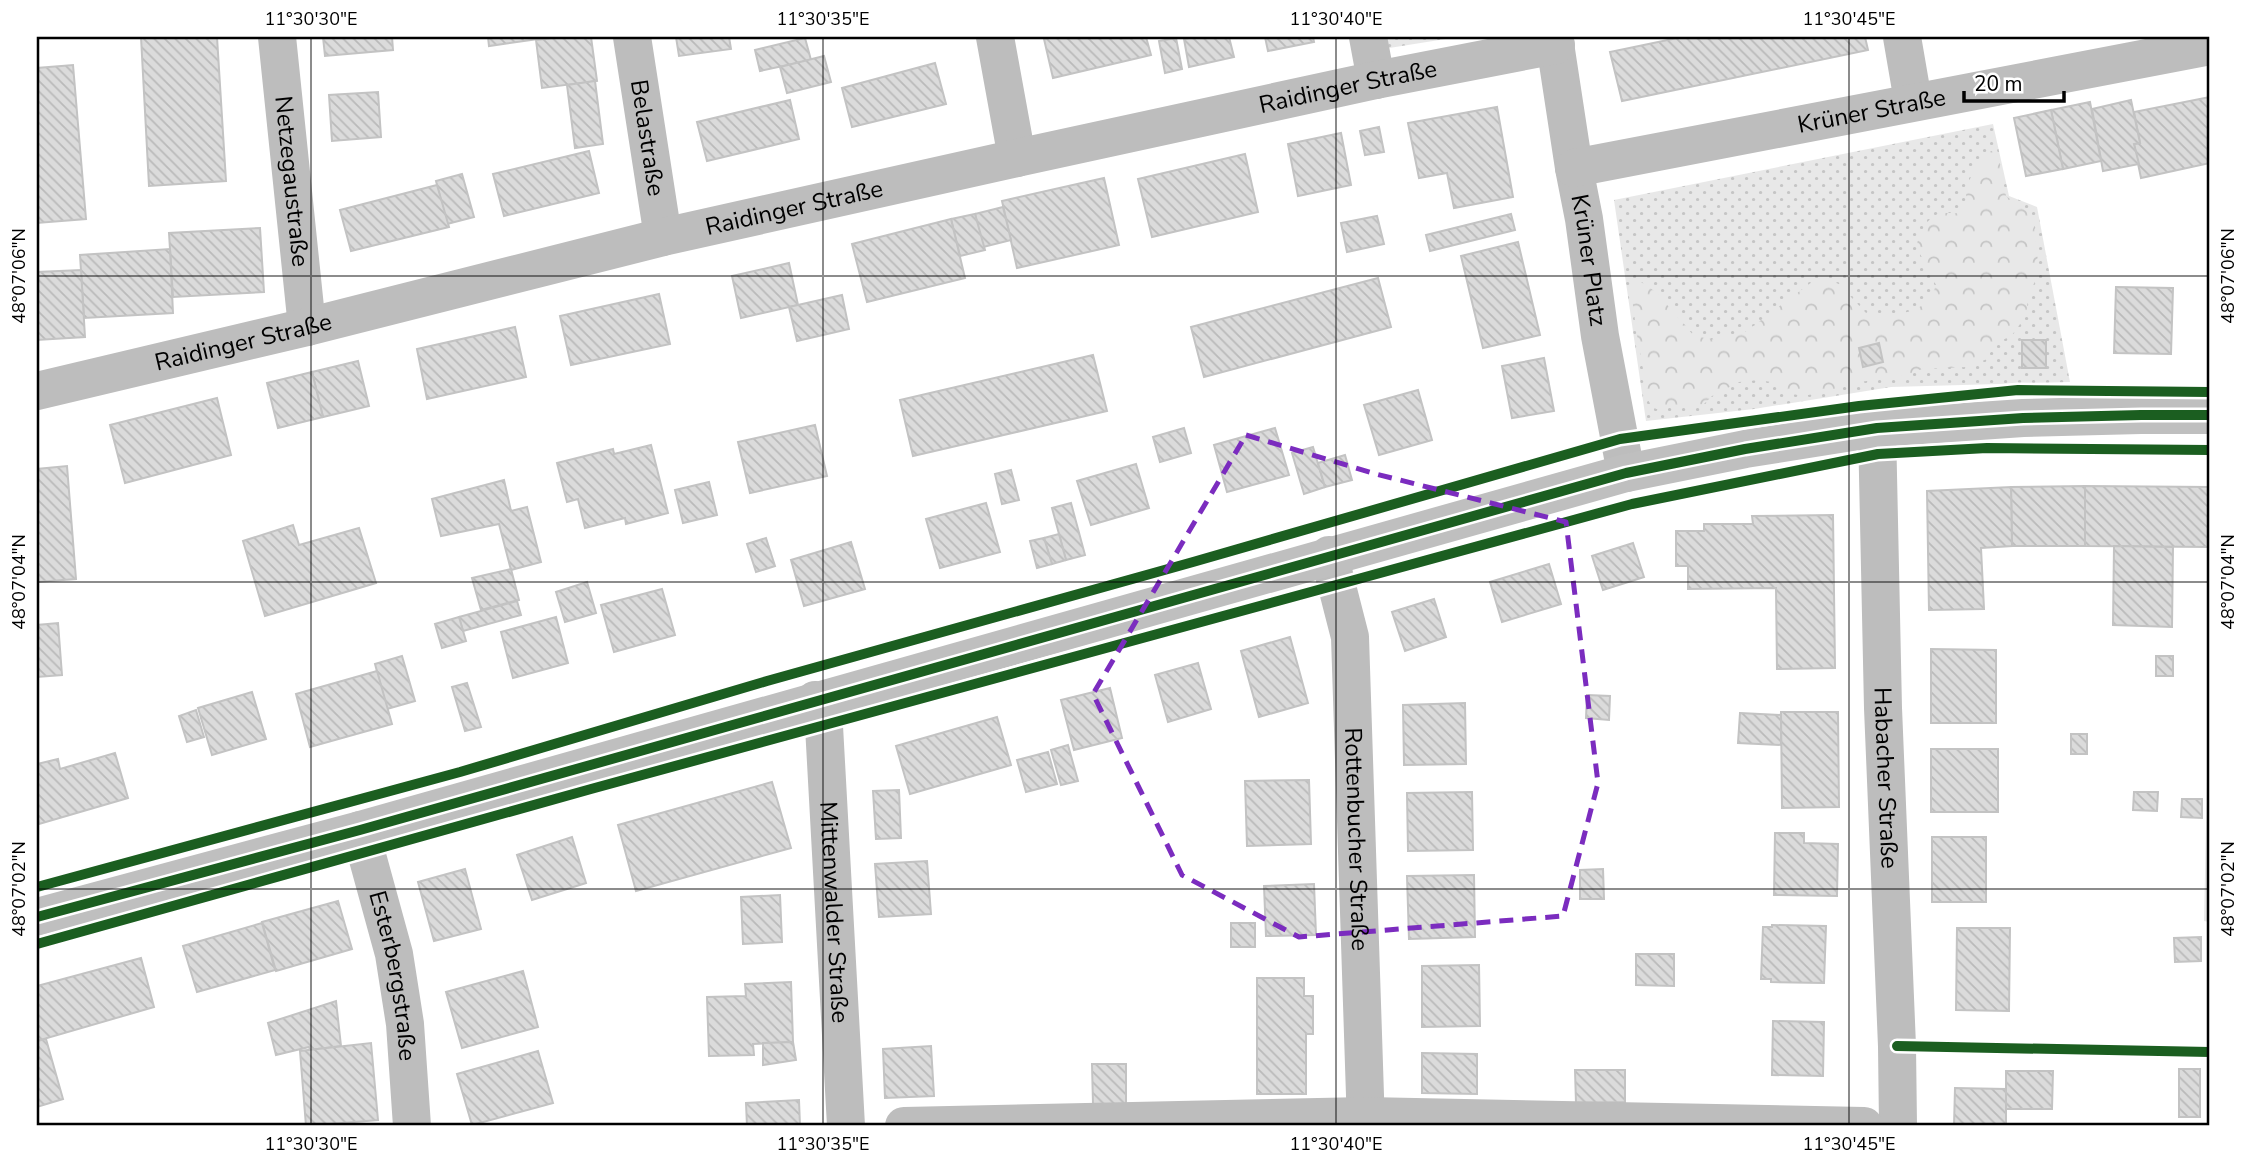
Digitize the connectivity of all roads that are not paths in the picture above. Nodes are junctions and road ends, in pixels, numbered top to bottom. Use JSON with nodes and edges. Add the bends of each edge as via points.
{"nodes":[{"id":1,"x":277,"y":37,"type":"edge"},
{"id":2,"x":632,"y":37,"type":"edge"},
{"id":3,"x":995,"y":37,"type":"edge"},
{"id":4,"x":1368,"y":37,"type":"edge"},
{"id":5,"x":1902,"y":37,"type":"edge"},
{"id":6,"x":1555,"y":41,"type":"edge"},
{"id":7,"x":2210,"y":46,"type":"edge"},
{"id":8,"x":1376,"y":80,"type":"junction"},
{"id":9,"x":1913,"y":102,"type":"junction"},
{"id":10,"x":1017,"y":158,"type":"junction"},
{"id":11,"x":1574,"y":168,"type":"junction"},
{"id":12,"x":663,"y":236,"type":"junction"},
{"id":13,"x":307,"y":327,"type":"junction"},
{"id":14,"x":37,"y":391,"type":"edge"},
{"id":15,"x":2210,"y":415,"type":"edge"},
{"id":16,"x":1877,"y":428,"type":"junction"},
{"id":17,"x":1626,"y":473,"type":"junction"},
{"id":18,"x":1329,"y":555,"type":"junction"},
{"id":19,"x":815,"y":700,"type":"junction"},
{"id":20,"x":360,"y":830,"type":"junction"},
{"id":21,"x":37,"y":917,"type":"edge"},
{"id":22,"x":1366,"y":1121,"type":"edge"},
{"id":23,"x":412,"y":1126,"type":"edge"},
{"id":24,"x":846,"y":1126,"type":"edge"},
{"id":25,"x":904,"y":1126,"type":"edge"},
{"id":26,"x":1864,"y":1126,"type":"edge"},
{"id":27,"x":1898,"y":1126,"type":"edge"}],
"edges":[{"from":1,"to":13,"type":"street","name":"Netzegaustraße"},
{"from":2,"to":12,"type":"street","name":"Belastraße"},
{"from":3,"to":10,"type":"street"},
{"from":4,"to":8,"type":"street"},
{"from":5,"to":9,"type":"street"},
{"from":6,"to":8,"type":"street","name":"Raidinger Straße"},
{"from":6,"to":11,"type":"street","name":"Krüner Platz"},
{"from":7,"to":9,"type":"street","name":"Krüner Straße"},
{"from":8,"to":10,"type":"street","name":"Raidinger Straße"},
{"from":9,"to":11,"type":"street","name":"Krüner Straße"},
{"from":10,"to":12,"type":"street","name":"Raidinger Straße"},
{"from":11,"to":17,"type":"street","name":"Krüner Platz"},
{"from":12,"to":13,"type":"street","name":"Raidinger Straße"},
{"from":13,"to":14,"type":"street","name":"Raidinger Straße"},
{"from":15,"to":16,"type":"street","via":[[2023,418]]},
{"from":16,"to":17,"type":"street"},
{"from":16,"to":27,"type":"street","name":"Habacher Straße"},
{"from":17,"to":18,"type":"street"},
{"from":18,"to":19,"type":"street"},
{"from":18,"to":22,"type":"street","name":"Rottenbucher Straße","via":[[1350,637]]},
{"from":19,"to":20,"type":"street"},
{"from":19,"to":24,"type":"street","name":"Mittenwalder Straße","via":[[824,726]]},
{"from":20,"to":21,"type":"street"},
{"from":20,"to":23,"type":"street","name":"Esterbergstraße","via":[[394,954],[405,1024]]},
{"from":22,"to":25,"type":"street"},
{"from":22,"to":26,"type":"street"}]}
